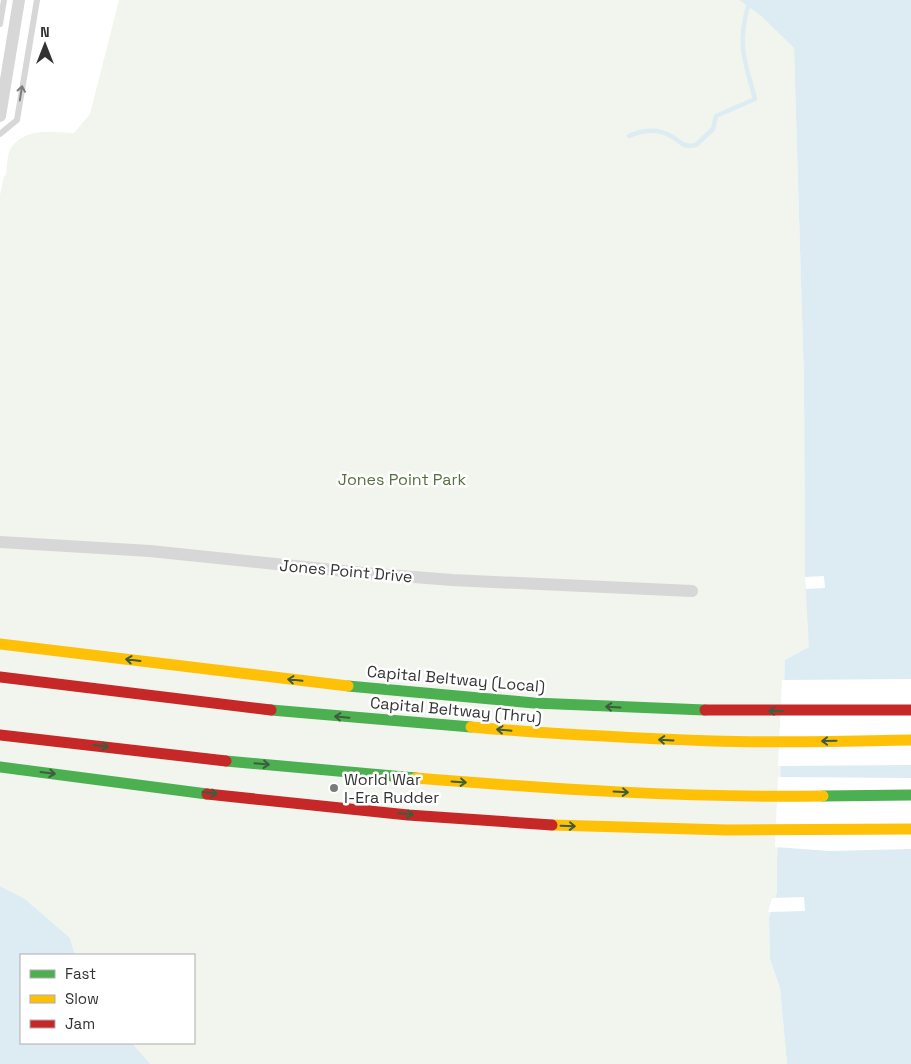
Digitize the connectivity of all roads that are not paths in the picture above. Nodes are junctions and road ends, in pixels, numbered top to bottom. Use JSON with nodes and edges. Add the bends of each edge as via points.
{"nodes":[{"id":1,"x":4,"y":0,"type":"edge"},
{"id":2,"x":19,"y":0,"type":"edge"},
{"id":3,"x":37,"y":0,"type":"edge"},
{"id":4,"x":0,"y":24,"type":"edge"},
{"id":5,"x":0,"y":116,"type":"edge"},
{"id":6,"x":0,"y":134,"type":"edge"},
{"id":7,"x":0,"y":542,"type":"edge"},
{"id":8,"x":692,"y":591,"type":"dead end"},
{"id":9,"x":0,"y":644,"type":"edge"},
{"id":10,"x":0,"y":677,"type":"edge"},
{"id":11,"x":911,"y":710,"type":"edge"},
{"id":12,"x":0,"y":735,"type":"edge"},
{"id":13,"x":911,"y":740,"type":"edge"},
{"id":14,"x":0,"y":767,"type":"edge"},
{"id":15,"x":911,"y":795,"type":"edge"},
{"id":16,"x":911,"y":829,"type":"edge"}],
"edges":[{"from":1,"to":4,"type":"lane"},
{"from":2,"to":5,"type":"street"},
{"from":6,"to":3,"type":"lane","one_way":true,"via":[[17,120]]},
{"from":7,"to":8,"type":"street","name":"Jones Point Drive","via":[[150,551],[452,580]]},
{"from":11,"to":9,"type":"highway","name":"Capital Beltway (Local)","one_way":true,"via":[[676,710],[534,703],[378,689]]},
{"from":13,"to":10,"type":"highway","name":"Capital Beltway (Thru)","one_way":true,"via":[[706,741],[555,734],[268,710]]},
{"from":12,"to":15,"type":"highway","one_way":true,"via":[[265,765],[515,786],[768,797]]},
{"from":14,"to":16,"type":"highway","one_way":true,"via":[[242,797],[542,825],[704,830]]}]}
